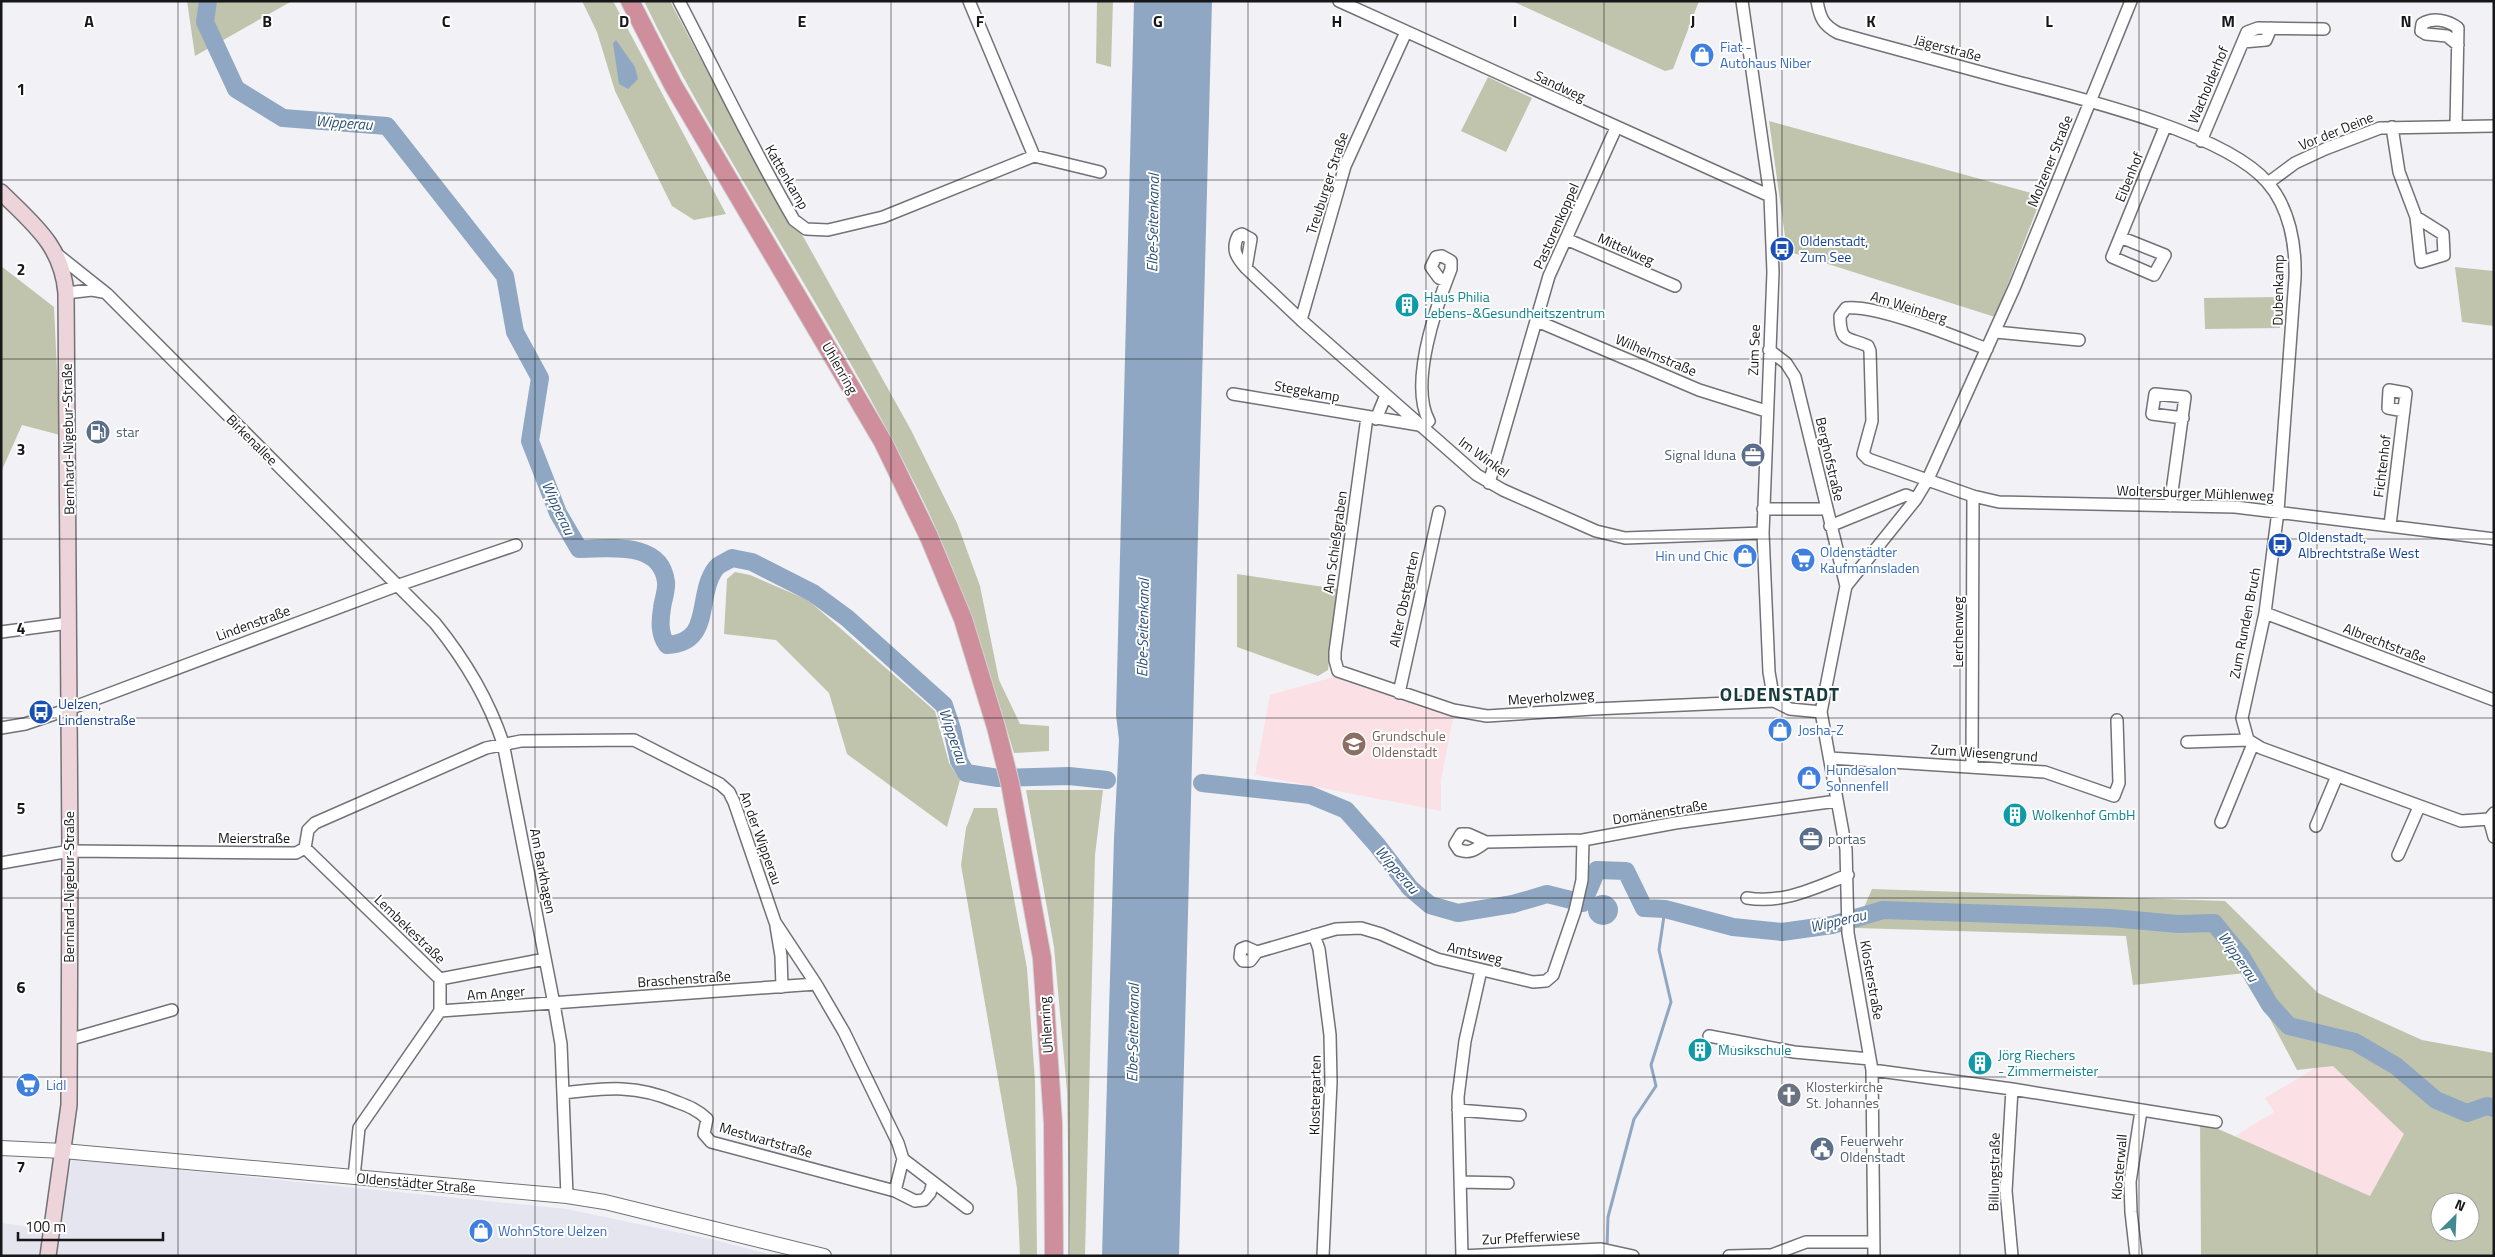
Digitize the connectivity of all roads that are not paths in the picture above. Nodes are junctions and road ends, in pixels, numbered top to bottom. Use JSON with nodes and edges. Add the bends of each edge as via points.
{"nodes":[{"id":1,"x":630,"y":1,"type":"edge"},
{"id":2,"x":678,"y":1,"type":"edge"},
{"id":3,"x":969,"y":1,"type":"edge"},
{"id":4,"x":1339,"y":1,"type":"edge"},
{"id":5,"x":1742,"y":1,"type":"edge"},
{"id":6,"x":1818,"y":1,"type":"edge"},
{"id":7,"x":2131,"y":1,"type":"edge"},
{"id":8,"x":2324,"y":29,"type":"dead end"},
{"id":9,"x":1406,"y":32,"type":"junction"},
{"id":10,"x":2458,"y":45,"type":"dead end"},
{"id":11,"x":2090,"y":102,"type":"junction"},
{"id":12,"x":2165,"y":126,"type":"junction"},
{"id":13,"x":2456,"y":126,"type":"junction"},
{"id":14,"x":2494,"y":126,"type":"edge"},
{"id":15,"x":2392,"y":127,"type":"junction"},
{"id":16,"x":1616,"y":128,"type":"junction"},
{"id":17,"x":2201,"y":141,"type":"junction"},
{"id":18,"x":1034,"y":156,"type":"junction"},
{"id":19,"x":1100,"y":172,"type":"dead end"},
{"id":20,"x":2268,"y":183,"type":"junction"},
{"id":21,"x":1,"y":192,"type":"edge"},
{"id":22,"x":1770,"y":196,"type":"junction"},
{"id":23,"x":2416,"y":217,"type":"dead end"},
{"id":24,"x":2120,"y":237,"type":"dead end"},
{"id":25,"x":1566,"y":239,"type":"junction"},
{"id":26,"x":58,"y":256,"type":"junction"},
{"id":27,"x":1246,"y":268,"type":"dead end"},
{"id":28,"x":1446,"y":281,"type":"dead end"},
{"id":29,"x":1674,"y":286,"type":"dead end"},
{"id":30,"x":66,"y":293,"type":"junction"},
{"id":31,"x":107,"y":294,"type":"junction"},
{"id":32,"x":1302,"y":320,"type":"junction"},
{"id":33,"x":1537,"y":321,"type":"junction"},
{"id":34,"x":1996,"y":332,"type":"junction"},
{"id":35,"x":2079,"y":340,"type":"dead end"},
{"id":36,"x":1987,"y":349,"type":"junction"},
{"id":37,"x":1769,"y":350,"type":"junction"},
{"id":38,"x":1233,"y":394,"type":"dead end"},
{"id":39,"x":1386,"y":395,"type":"junction"},
{"id":40,"x":1766,"y":411,"type":"junction"},
{"id":41,"x":2404,"y":411,"type":"dead end"},
{"id":42,"x":1372,"y":418,"type":"junction"},
{"id":43,"x":2183,"y":418,"type":"dead end"},
{"id":44,"x":1420,"y":426,"type":"junction"},
{"id":45,"x":1928,"y":479,"type":"junction"},
{"id":46,"x":1490,"y":483,"type":"junction"},
{"id":47,"x":1973,"y":496,"type":"junction"},
{"id":48,"x":1916,"y":499,"type":"junction"},
{"id":49,"x":2170,"y":506,"type":"junction"},
{"id":50,"x":1763,"y":509,"type":"junction"},
{"id":51,"x":1826,"y":509,"type":"junction"},
{"id":52,"x":2278,"y":511,"type":"junction"},
{"id":53,"x":1439,"y":512,"type":"dead end"},
{"id":54,"x":2390,"y":525,"type":"junction"},
{"id":55,"x":1830,"y":526,"type":"junction"},
{"id":56,"x":1763,"y":533,"type":"junction"},
{"id":57,"x":2494,"y":539,"type":"edge"},
{"id":58,"x":516,"y":545,"type":"dead end"},
{"id":59,"x":396,"y":586,"type":"junction"},
{"id":60,"x":1846,"y":586,"type":"junction"},
{"id":61,"x":2265,"y":613,"type":"junction"},
{"id":62,"x":69,"y":622,"type":"junction"},
{"id":63,"x":1,"y":632,"type":"edge"},
{"id":64,"x":1338,"y":671,"type":"joint"},
{"id":65,"x":1399,"y":693,"type":"junction"},
{"id":66,"x":2494,"y":700,"type":"edge"},
{"id":67,"x":1774,"y":702,"type":"junction"},
{"id":68,"x":69,"y":709,"type":"junction"},
{"id":69,"x":1821,"y":712,"type":"junction"},
{"id":70,"x":2117,"y":720,"type":"dead end"},
{"id":71,"x":1,"y":728,"type":"edge"},
{"id":72,"x":2187,"y":742,"type":"dead end"},
{"id":73,"x":2250,"y":742,"type":"junction"},
{"id":74,"x":503,"y":743,"type":"junction"},
{"id":75,"x":1830,"y":758,"type":"junction"},
{"id":76,"x":1972,"y":767,"type":"junction"},
{"id":77,"x":2337,"y":776,"type":"junction"},
{"id":78,"x":1837,"y":801,"type":"junction"},
{"id":79,"x":2418,"y":807,"type":"junction"},
{"id":80,"x":2491,"y":816,"type":"edge"},
{"id":81,"x":2221,"y":822,"type":"dead end"},
{"id":82,"x":2316,"y":826,"type":"dead end"},
{"id":83,"x":2494,"y":837,"type":"edge"},
{"id":84,"x":1583,"y":840,"type":"junction"},
{"id":85,"x":1486,"y":842,"type":"dead end"},
{"id":86,"x":305,"y":848,"type":"junction"},
{"id":87,"x":70,"y":852,"type":"junction"},
{"id":88,"x":2398,"y":855,"type":"dead end"},
{"id":89,"x":1,"y":863,"type":"edge"},
{"id":90,"x":1848,"y":875,"type":"junction"},
{"id":91,"x":1747,"y":898,"type":"dead end"},
{"id":92,"x":775,"y":922,"type":"junction"},
{"id":93,"x":1314,"y":935,"type":"junction"},
{"id":94,"x":1257,"y":952,"type":"dead end"},
{"id":95,"x":545,"y":959,"type":"junction"},
{"id":96,"x":1480,"y":970,"type":"junction"},
{"id":97,"x":440,"y":979,"type":"junction"},
{"id":98,"x":816,"y":984,"type":"junction"},
{"id":99,"x":782,"y":987,"type":"junction"},
{"id":100,"x":554,"y":1004,"type":"junction"},
{"id":101,"x":172,"y":1010,"type":"dead end"},
{"id":102,"x":440,"y":1012,"type":"junction"},
{"id":103,"x":1709,"y":1036,"type":"dead end"},
{"id":104,"x":68,"y":1040,"type":"junction"},
{"id":105,"x":1871,"y":1064,"type":"junction"},
{"id":106,"x":2012,"y":1089,"type":"junction"},
{"id":107,"x":563,"y":1093,"type":"junction"},
{"id":108,"x":1458,"y":1110,"type":"junction"},
{"id":109,"x":2141,"y":1111,"type":"junction"},
{"id":110,"x":1520,"y":1115,"type":"dead end"},
{"id":111,"x":2216,"y":1122,"type":"dead end"},
{"id":112,"x":1,"y":1148,"type":"edge"},
{"id":113,"x":63,"y":1151,"type":"junction"},
{"id":114,"x":903,"y":1159,"type":"junction"},
{"id":115,"x":354,"y":1178,"type":"junction"},
{"id":116,"x":933,"y":1182,"type":"junction"},
{"id":117,"x":1460,"y":1182,"type":"junction"},
{"id":118,"x":1508,"y":1182,"type":"dead end"},
{"id":119,"x":895,"y":1191,"type":"junction"},
{"id":120,"x":568,"y":1196,"type":"junction"},
{"id":121,"x":967,"y":1208,"type":"dead end"},
{"id":122,"x":1873,"y":1242,"type":"junction"},
{"id":123,"x":1769,"y":1255,"type":"edge"},
{"id":124,"x":48,"y":1256,"type":"edge"},
{"id":125,"x":824,"y":1256,"type":"edge"},
{"id":126,"x":1054,"y":1256,"type":"edge"},
{"id":127,"x":1323,"y":1256,"type":"edge"},
{"id":128,"x":1462,"y":1256,"type":"edge"},
{"id":129,"x":1633,"y":1256,"type":"edge"},
{"id":130,"x":1729,"y":1256,"type":"edge"},
{"id":131,"x":1874,"y":1256,"type":"edge"},
{"id":132,"x":2012,"y":1256,"type":"edge"},
{"id":133,"x":2136,"y":1256,"type":"edge"}],
"edges":[{"from":1,"to":126,"type":"highway","name":"Uhlenring","via":[[673,86],[892,459],[930,536],[963,619],[1003,756],[1042,958],[1053,1123]]},
{"from":2,"to":18,"type":"street","name":"Kattenkamp","via":[[730,98],[748,140],[794,220],[806,229],[828,230],[883,216]]},
{"from":3,"to":18,"type":"street"},
{"from":4,"to":9,"type":"street","name":"Sandweg"},
{"from":5,"to":22,"type":"street","name":"Zum See"},
{"from":6,"to":11,"type":"street","name":"Jägerstraße","via":[[1826,26],[1838,33]]},
{"from":7,"to":11,"type":"street","name":"Molzener Straße"},
{"from":8,"to":17,"type":"street","name":"Wacholderhof","via":[[2271,28],[2266,40],[2243,42]]},
{"from":9,"to":16,"type":"street","name":"Sandweg"},
{"from":9,"to":32,"type":"street","name":"Treuburger Straße","via":[[1345,166]]},
{"from":10,"to":13,"type":"street"},
{"from":11,"to":12,"type":"street","name":"Dubenkamp"},
{"from":11,"to":34,"type":"street","name":"Molzener Straße"},
{"from":12,"to":17,"type":"street","name":"Dubenkamp"},
{"from":12,"to":24,"type":"street","name":"Eibenhof"},
{"from":13,"to":14,"type":"street","name":"Vor der Deine"},
{"from":13,"to":15,"type":"street","name":"Vor der Deine"},
{"from":15,"to":20,"type":"street","name":"Vor der Deine","via":[[2380,128],[2325,148]]},
{"from":15,"to":23,"type":"street","name":"Vor der Deine","via":[[2399,172]]},
{"from":16,"to":22,"type":"street","name":"Sandweg"},
{"from":16,"to":25,"type":"street","name":"Pastorenkoppel"},
{"from":17,"to":20,"type":"street","name":"Dubenkamp","via":[[2251,166]]},
{"from":18,"to":19,"type":"street"},
{"from":20,"to":52,"type":"street","name":"Dubenkamp","via":[[2284,210],[2296,261]]},
{"from":21,"to":26,"type":"main road","name":"Birkenallee","via":[[38,228]]},
{"from":22,"to":37,"type":"street","name":"Zum See","via":[[1773,272]]},
{"from":25,"to":29,"type":"street","name":"Mittelweg"},
{"from":25,"to":33,"type":"street","name":"Pastorenkoppel","via":[[1549,276]]},
{"from":26,"to":30,"type":"main road","name":"Bernhard-Nigebur-Straße"},
{"from":26,"to":31,"type":"street","name":"Birkenallee"},
{"from":27,"to":32,"type":"street","name":"Im Winkel"},
{"from":28,"to":44,"type":"street","via":[[1423,360],[1423,409],[1429,420]]},
{"from":30,"to":31,"type":"street","via":[[92,290]]},
{"from":30,"to":62,"type":"main road","name":"Bernhard-Nigebur-Straße"},
{"from":31,"to":59,"type":"street","name":"Birkenallee"},
{"from":32,"to":39,"type":"street","name":"Im Winkel"},
{"from":33,"to":40,"type":"street","name":"Wilhelmstraße","via":[[1699,390]]},
{"from":33,"to":46,"type":"street","name":"Pastorenkoppel"},
{"from":34,"to":35,"type":"street"},
{"from":34,"to":36,"type":"street","name":"Molzener Straße"},
{"from":36,"to":45,"type":"street","name":"Molzener Straße"},
{"from":36,"to":45,"type":"street","name":"Am Weinberg","via":[[1858,307],[1846,308],[1840,316],[1845,337],[1868,346],[1870,351],[1872,421],[1863,454],[1868,459]]},
{"from":37,"to":40,"type":"street","name":"Zum See"},
{"from":37,"to":51,"type":"street","name":"Berghofstraße","via":[[1786,363],[1795,377]]},
{"from":38,"to":42,"type":"street","name":"Stegekamp"},
{"from":39,"to":42,"type":"street"},
{"from":39,"to":44,"type":"street","name":"Im Winkel"},
{"from":40,"to":50,"type":"street","name":"Zum See"},
{"from":41,"to":54,"type":"street","name":"Fichtenhof"},
{"from":42,"to":44,"type":"street","name":"Stegekamp"},
{"from":42,"to":64,"type":"street","name":"Am Schießgraben","via":[[1335,652]]},
{"from":43,"to":49,"type":"street"},
{"from":44,"to":46,"type":"street","name":"Im Winkel"},
{"from":45,"to":47,"type":"street","name":"Woltersburger Mühlenweg"},
{"from":45,"to":48,"type":"street","name":"Molzener Straße"},
{"from":46,"to":56,"type":"street","name":"Im Winkel","via":[[1610,536]]},
{"from":47,"to":49,"type":"street","name":"Woltersburger Mühlenweg","via":[[2030,504]]},
{"from":47,"to":76,"type":"street","name":"Lerchenweg"},
{"from":48,"to":55,"type":"street","via":[[1906,495]]},
{"from":48,"to":60,"type":"street","name":"Molzener Straße"},
{"from":49,"to":52,"type":"street","name":"Woltersburger Mühlenweg"},
{"from":50,"to":51,"type":"street"},
{"from":50,"to":56,"type":"street","name":"Zum See"},
{"from":51,"to":55,"type":"street","name":"Berghofstraße"},
{"from":52,"to":54,"type":"street","name":"Woltersburger Mühlenweg"},
{"from":52,"to":61,"type":"street","name":"Zum Runden Bruch"},
{"from":53,"to":65,"type":"street","name":"Alter Obstgarten"},
{"from":54,"to":57,"type":"street","name":"Woltersburger Mühlenweg"},
{"from":55,"to":60,"type":"street","name":"Berghofstraße"},
{"from":56,"to":67,"type":"street","name":"Zum See"},
{"from":58,"to":59,"type":"street","name":"Lindenstraße"},
{"from":59,"to":68,"type":"street","name":"Lindenstraße"},
{"from":59,"to":74,"type":"street","name":"Am Barkhagen","via":[[435,623],[456,649],[485,698]]},
{"from":60,"to":69,"type":"street","name":"Molzener Straße"},
{"from":61,"to":66,"type":"street","name":"Albrechtstraße"},
{"from":61,"to":73,"type":"street","name":"Zum Runden Bruch","via":[[2242,718]]},
{"from":62,"to":63,"type":"street"},
{"from":62,"to":68,"type":"main road","name":"Bernhard-Nigebur-Straße"},
{"from":64,"to":65,"type":"street","name":"Meyerholzweg"},
{"from":65,"to":67,"type":"street","name":"Meyerholzweg","via":[[1453,710],[1487,716]]},
{"from":67,"to":69,"type":"street","via":[[1790,709]]},
{"from":68,"to":71,"type":"street","name":"Lindenstraße","via":[[25,724]]},
{"from":68,"to":87,"type":"main road","name":"Bernhard-Nigebur-Straße"},
{"from":69,"to":75,"type":"street","name":"Klosterstraße"},
{"from":70,"to":76,"type":"street","name":"Zum Wiesengrund","via":[[2118,783],[2114,796],[2045,772]]},
{"from":72,"to":73,"type":"street"},
{"from":73,"to":77,"type":"street"},
{"from":73,"to":81,"type":"street"},
{"from":74,"to":86,"type":"street","name":"Meierstraße","via":[[315,823],[308,830]]},
{"from":74,"to":92,"type":"street","name":"An der Wipperau","via":[[634,740],[720,784],[734,802]]},
{"from":74,"to":95,"type":"street","name":"Am Barkhagen"},
{"from":75,"to":76,"type":"street","name":"Zum Wiesengrund"},
{"from":75,"to":78,"type":"street","name":"Klosterstraße"},
{"from":77,"to":79,"type":"street"},
{"from":77,"to":82,"type":"street"},
{"from":78,"to":84,"type":"street","name":"Domänenstraße","via":[[1675,823]]},
{"from":78,"to":90,"type":"street","name":"Klosterstraße"},
{"from":79,"to":80,"type":"street","via":[[2462,821]]},
{"from":79,"to":88,"type":"street"},
{"from":80,"to":83,"type":"street"},
{"from":84,"to":85,"type":"street","name":"Domänenstraße"},
{"from":84,"to":96,"type":"street","name":"Amtsweg","via":[[1582,880],[1576,911],[1553,975],[1546,981],[1533,982]]},
{"from":86,"to":87,"type":"street","name":"Meierstraße","via":[[296,853]]},
{"from":86,"to":97,"type":"street","name":"Lembekestraße"},
{"from":87,"to":89,"type":"street","name":"Meierstraße"},
{"from":87,"to":104,"type":"main road","name":"Bernhard-Nigebur-Straße"},
{"from":90,"to":91,"type":"street","via":[[1782,899],[1764,901]]},
{"from":90,"to":105,"type":"street","name":"Klosterstraße","via":[[1848,933]]},
{"from":92,"to":98,"type":"street","name":"An der Wipperau"},
{"from":92,"to":99,"type":"street","name":"An der Wipperau"},
{"from":93,"to":94,"type":"street","name":"Amtsweg"},
{"from":93,"to":96,"type":"street","name":"Amtsweg","via":[[1336,929],[1361,928],[1421,954]]},
{"from":93,"to":127,"type":"street","name":"Klostergarten","via":[[1319,949],[1331,1046]]},
{"from":95,"to":97,"type":"street","name":"Am Anger"},
{"from":95,"to":100,"type":"street","name":"Am Barkhagen"},
{"from":96,"to":108,"type":"street","via":[[1465,1041]]},
{"from":97,"to":102,"type":"street","name":"Lembekestraße"},
{"from":98,"to":99,"type":"street","name":"Braschenstraße"},
{"from":98,"to":114,"type":"street","name":"An der Wipperau","via":[[863,1071]]},
{"from":99,"to":100,"type":"street","name":"Braschenstraße"},
{"from":100,"to":102,"type":"street","name":"Am Anger"},
{"from":100,"to":107,"type":"street","name":"Am Barkhagen","via":[[561,1044]]},
{"from":101,"to":104,"type":"street"},
{"from":102,"to":115,"type":"street","via":[[359,1128]]},
{"from":103,"to":105,"type":"street"},
{"from":104,"to":113,"type":"main road","name":"Bernhard-Nigebur-Straße","via":[[69,1105]]},
{"from":105,"to":106,"type":"street"},
{"from":105,"to":122,"type":"street","name":"Klosterstraße"},
{"from":106,"to":109,"type":"street"},
{"from":106,"to":132,"type":"street","name":"Billungstraße","via":[[2006,1191]]},
{"from":107,"to":119,"type":"street","name":"Mestwartstraße","via":[[607,1088],[656,1092],[699,1111],[707,1119],[704,1134],[711,1142]]},
{"from":107,"to":120,"type":"street","name":"Am Barkhagen"},
{"from":108,"to":110,"type":"street"},
{"from":108,"to":117,"type":"street"},
{"from":109,"to":111,"type":"street"},
{"from":109,"to":133,"type":"street","name":"Klosterwall","via":[[2130,1182]]},
{"from":112,"to":113,"type":"street","name":"Oldenstädter Straße"},
{"from":113,"to":115,"type":"street","name":"Oldenstädter Straße"},
{"from":113,"to":124,"type":"main road","name":"Bernhard-Nigebur-Straße"},
{"from":114,"to":116,"type":"street","name":"An der Wipperau"},
{"from":114,"to":119,"type":"street"},
{"from":115,"to":120,"type":"street","name":"Oldenstädter Straße"},
{"from":116,"to":119,"type":"street","name":"Mestwartstraße","via":[[924,1200],[915,1201]]},
{"from":116,"to":121,"type":"street","name":"An der Wipperau"},
{"from":117,"to":118,"type":"street"},
{"from":117,"to":128,"type":"street"},
{"from":120,"to":125,"type":"street","name":"Oldenstädter Straße","via":[[614,1204]]},
{"from":122,"to":123,"type":"street","via":[[1806,1242]]},
{"from":122,"to":131,"type":"street","name":"Klosterstraße"},
{"from":123,"to":130,"type":"street"},
{"from":128,"to":129,"type":"street","name":"Zur Pfefferwiese","via":[[1600,1249]]}]}
